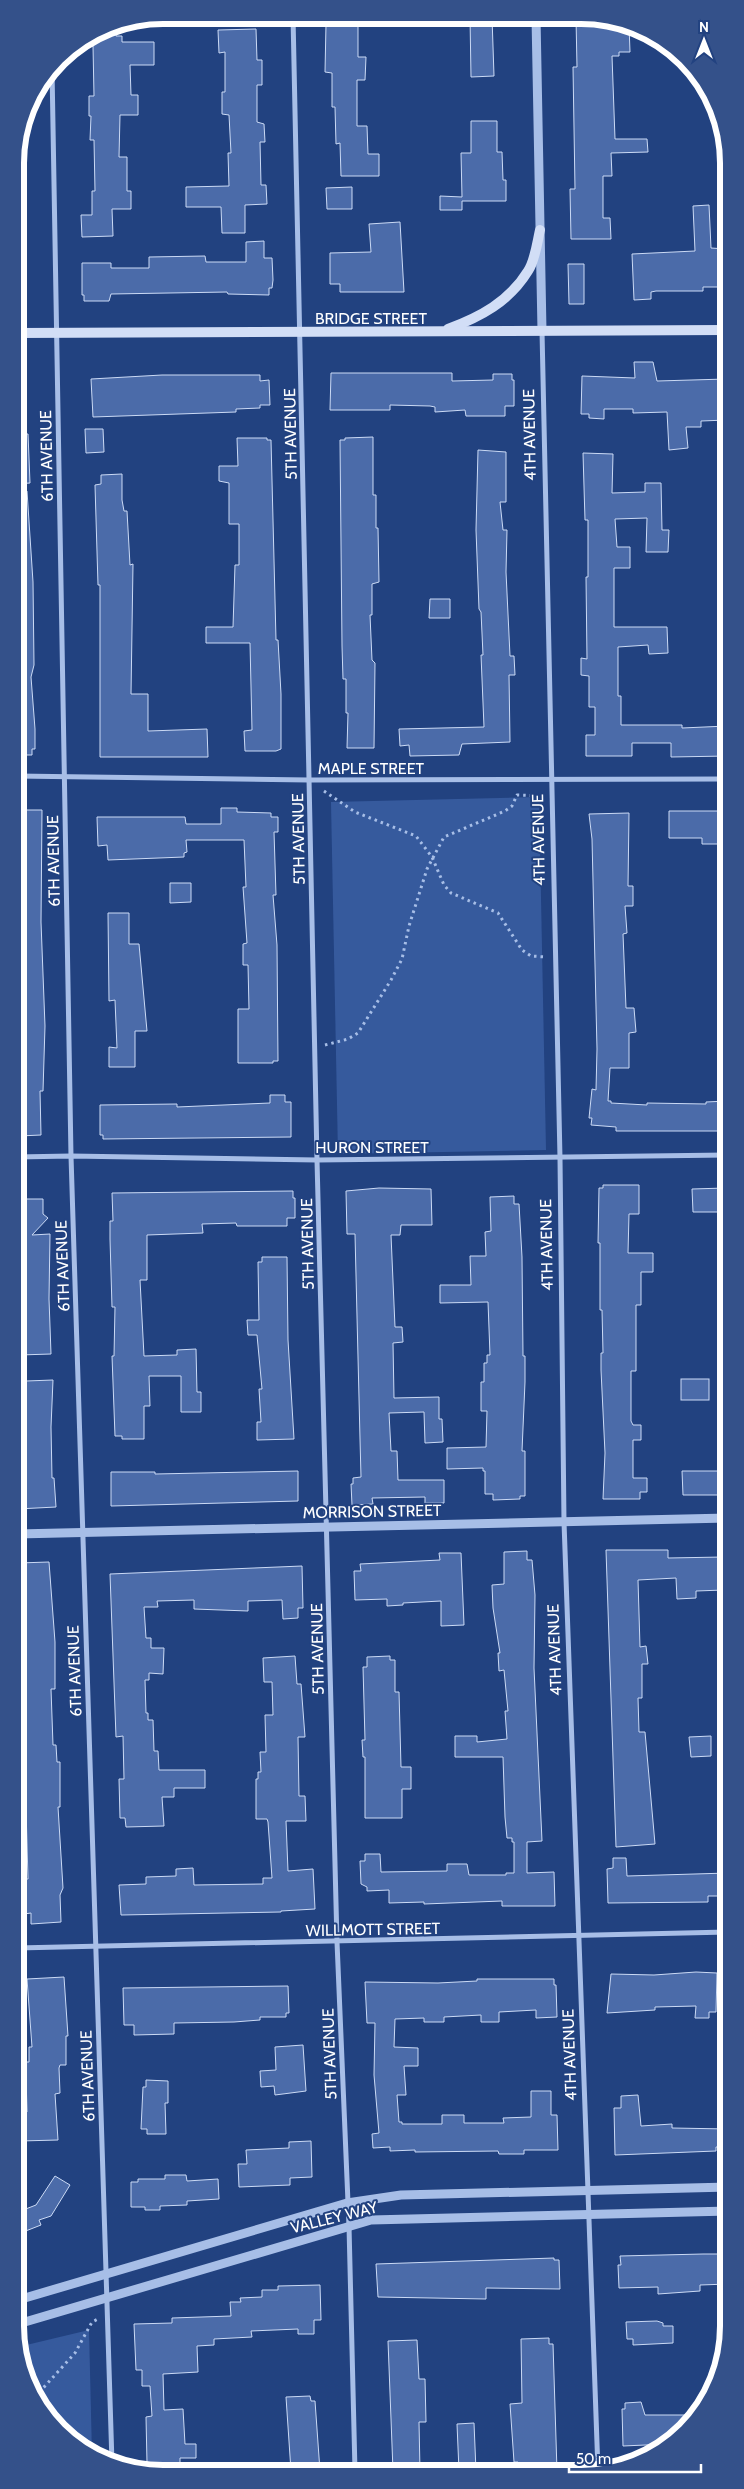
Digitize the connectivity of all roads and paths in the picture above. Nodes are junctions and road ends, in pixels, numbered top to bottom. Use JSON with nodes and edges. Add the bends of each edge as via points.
{"nodes":[{"id":1,"x":293,"y":24,"type":"edge"},
{"id":2,"x":536,"y":24,"type":"edge"},
{"id":3,"x":52,"y":79,"type":"edge"},
{"id":4,"x":540,"y":230,"type":"junction"},
{"id":5,"x":720,"y":330,"type":"edge"},
{"id":6,"x":440,"y":332,"type":"junction"},
{"id":7,"x":542,"y":332,"type":"junction"},
{"id":8,"x":24,"y":333,"type":"edge"},
{"id":9,"x":57,"y":333,"type":"junction"},
{"id":10,"x":300,"y":333,"type":"junction"},
{"id":11,"x":24,"y":776,"type":"edge"},
{"id":12,"x":64,"y":777,"type":"junction"},
{"id":13,"x":552,"y":779,"type":"junction"},
{"id":14,"x":720,"y":779,"type":"edge"},
{"id":15,"x":309,"y":780,"type":"junction"},
{"id":16,"x":552,"y":796,"type":"junction"},
{"id":17,"x":432,"y":857,"type":"junction"},
{"id":18,"x":555,"y":957,"type":"junction"},
{"id":19,"x":315,"y":1047,"type":"junction"},
{"id":20,"x":720,"y":1155,"type":"edge"},
{"id":21,"x":71,"y":1156,"type":"junction"},
{"id":22,"x":24,"y":1158,"type":"edge"},
{"id":23,"x":560,"y":1158,"type":"junction"},
{"id":24,"x":317,"y":1160,"type":"junction"},
{"id":25,"x":720,"y":1518,"type":"edge"},
{"id":26,"x":564,"y":1522,"type":"junction"},
{"id":27,"x":327,"y":1527,"type":"junction"},
{"id":28,"x":82,"y":1533,"type":"junction"},
{"id":29,"x":24,"y":1534,"type":"edge"},
{"id":30,"x":720,"y":1932,"type":"edge"},
{"id":31,"x":580,"y":1936,"type":"junction"},
{"id":32,"x":337,"y":1942,"type":"junction"},
{"id":33,"x":96,"y":1947,"type":"junction"},
{"id":34,"x":24,"y":1948,"type":"edge"},
{"id":35,"x":720,"y":2187,"type":"edge"},
{"id":36,"x":589,"y":2191,"type":"junction"},
{"id":37,"x":347,"y":2203,"type":"junction"},
{"id":38,"x":720,"y":2211,"type":"edge"},
{"id":39,"x":590,"y":2214,"type":"junction"},
{"id":40,"x":349,"y":2226,"type":"junction"},
{"id":41,"x":106,"y":2272,"type":"junction"},
{"id":42,"x":106,"y":2297,"type":"junction"},
{"id":43,"x":24,"y":2298,"type":"edge"},
{"id":44,"x":107,"y":2315,"type":"junction"},
{"id":45,"x":24,"y":2322,"type":"edge"},
{"id":46,"x":40,"y":2392,"type":"edge"},
{"id":47,"x":112,"y":2456,"type":"edge"},
{"id":48,"x":598,"y":2464,"type":"edge"},
{"id":49,"x":355,"y":2465,"type":"edge"}],
"edges":[{"from":1,"to":10,"type":"street","name":"5TH AVENUE"},
{"from":2,"to":4,"type":"street","name":"4TH AVENUE"},
{"from":3,"to":9,"type":"street","name":"6TH AVENUE"},
{"from":4,"to":6,"type":"main road","via":[[529,270],[506,298],[492,310]]},
{"from":4,"to":7,"type":"street","name":"4TH AVENUE"},
{"from":5,"to":7,"type":"main road","name":"BRIDGE STREET"},
{"from":6,"to":7,"type":"main road","name":"BRIDGE STREET"},
{"from":6,"to":10,"type":"main road","name":"BRIDGE STREET"},
{"from":7,"to":13,"type":"street","name":"4TH AVENUE"},
{"from":8,"to":9,"type":"main road","name":"BRIDGE STREET"},
{"from":9,"to":10,"type":"main road","name":"BRIDGE STREET"},
{"from":9,"to":12,"type":"street","name":"6TH AVENUE"},
{"from":10,"to":15,"type":"street","name":"5TH AVENUE"},
{"from":11,"to":12,"type":"street","name":"MAPLE STREET"},
{"from":12,"to":15,"type":"street","name":"MAPLE STREET"},
{"from":12,"to":21,"type":"street","name":"6TH AVENUE"},
{"from":13,"to":14,"type":"street","name":"MAPLE STREET"},
{"from":13,"to":15,"type":"street","name":"MAPLE STREET"},
{"from":13,"to":16,"type":"street","name":"4TH AVENUE"},
{"from":15,"to":17,"type":"path","via":[[355,812],[416,836]]},
{"from":15,"to":19,"type":"street","name":"5TH AVENUE"},
{"from":16,"to":17,"type":"path","via":[[517,795],[512,806],[505,811],[444,837]]},
{"from":16,"to":18,"type":"street","name":"4TH AVENUE"},
{"from":17,"to":18,"type":"path","via":[[451,893],[498,913],[522,950],[531,956]]},
{"from":17,"to":19,"type":"path","via":[[409,926],[402,959],[367,1019],[358,1033],[348,1039]]},
{"from":18,"to":23,"type":"street","name":"4TH AVENUE"},
{"from":19,"to":24,"type":"street","name":"5TH AVENUE"},
{"from":20,"to":23,"type":"street","name":"HURON STREET"},
{"from":21,"to":22,"type":"street","name":"HURON STREET"},
{"from":21,"to":24,"type":"street","name":"HURON STREET"},
{"from":21,"to":28,"type":"street","name":"6TH AVENUE"},
{"from":23,"to":24,"type":"street","name":"HURON STREET"},
{"from":23,"to":26,"type":"street","name":"4TH AVENUE"},
{"from":24,"to":27,"type":"street","name":"5TH AVENUE"},
{"from":25,"to":26,"type":"street","name":"MORRISON STREET"},
{"from":26,"to":27,"type":"street","name":"MORRISON STREET"},
{"from":26,"to":31,"type":"street","name":"4TH AVENUE"},
{"from":27,"to":28,"type":"street","name":"MORRISON STREET"},
{"from":27,"to":32,"type":"street","name":"5TH AVENUE"},
{"from":28,"to":29,"type":"street","name":"MORRISON STREET"},
{"from":28,"to":33,"type":"street","name":"6TH AVENUE"},
{"from":30,"to":31,"type":"street","name":"WILLMOTT STREET"},
{"from":31,"to":32,"type":"street","name":"WILLMOTT STREET"},
{"from":31,"to":36,"type":"street","name":"4TH AVENUE"},
{"from":32,"to":33,"type":"street","name":"WILLMOTT STREET"},
{"from":32,"to":37,"type":"street","name":"5TH AVENUE"},
{"from":33,"to":34,"type":"street","name":"WILLMOTT STREET"},
{"from":33,"to":41,"type":"street","name":"6TH AVENUE"},
{"from":35,"to":36,"type":"street","name":"VALLEY WAY"},
{"from":36,"to":37,"type":"street","name":"VALLEY WAY","via":[[401,2195]]},
{"from":36,"to":39,"type":"street","name":"4TH AVENUE"},
{"from":37,"to":40,"type":"street","name":"5TH AVENUE"},
{"from":37,"to":41,"type":"street","name":"VALLEY WAY"},
{"from":38,"to":39,"type":"street","name":"VALLEY WAY"},
{"from":39,"to":40,"type":"street","name":"VALLEY WAY","via":[[399,2218]]},
{"from":39,"to":48,"type":"street","name":"4TH AVENUE"},
{"from":40,"to":42,"type":"street","name":"VALLEY WAY"},
{"from":40,"to":49,"type":"street","name":"5TH AVENUE"},
{"from":41,"to":42,"type":"street","name":"6TH AVENUE"},
{"from":41,"to":43,"type":"street","name":"VALLEY WAY"},
{"from":42,"to":44,"type":"street","name":"6TH AVENUE"},
{"from":42,"to":45,"type":"street","name":"VALLEY WAY"},
{"from":44,"to":46,"type":"path","via":[[92,2322],[75,2353]]},
{"from":44,"to":47,"type":"street","name":"6TH AVENUE"}]}
